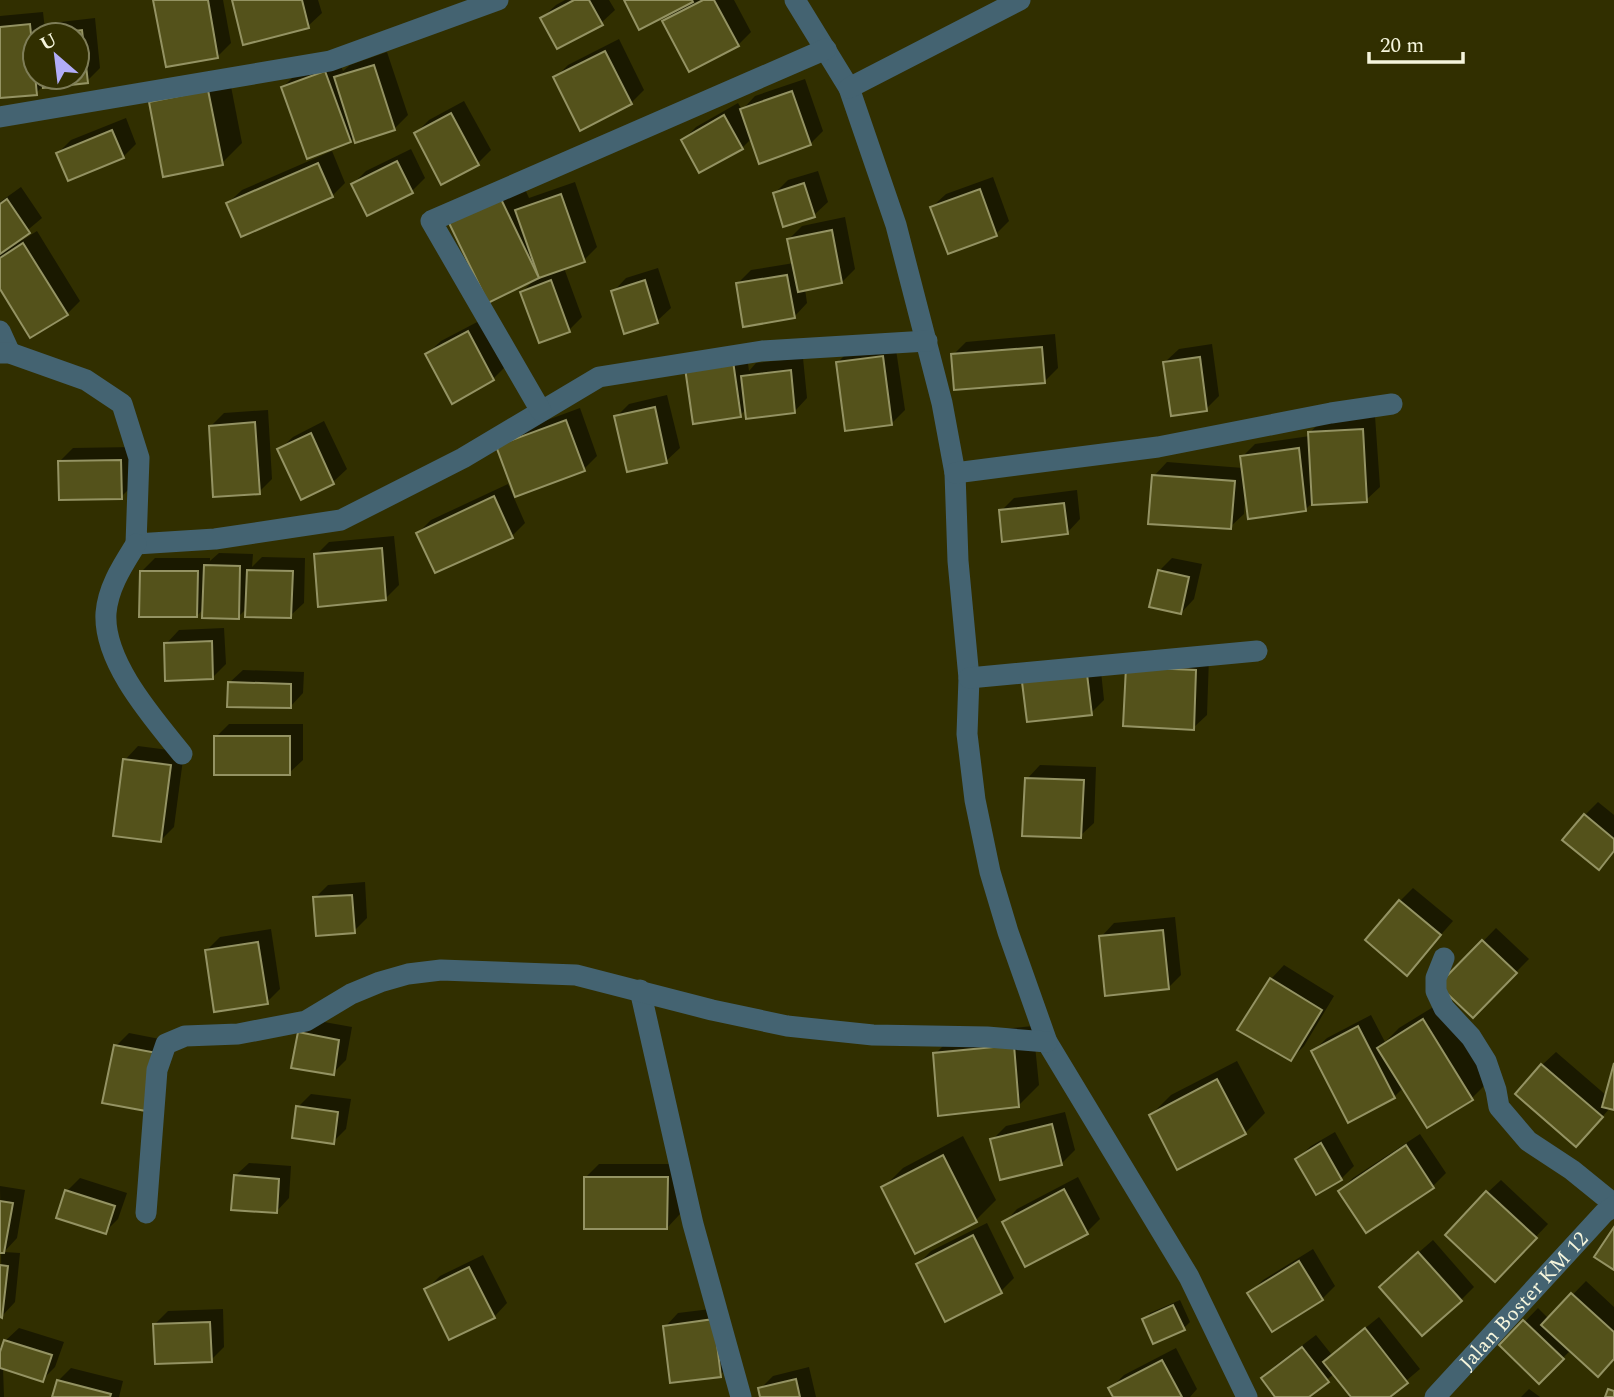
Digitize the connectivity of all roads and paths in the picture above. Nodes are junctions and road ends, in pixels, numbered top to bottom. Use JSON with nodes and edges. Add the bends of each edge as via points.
{"nodes":[{"id":1,"x":498,"y":0,"type":"edge"},
{"id":2,"x":794,"y":0,"type":"edge"},
{"id":3,"x":1020,"y":0,"type":"edge"},
{"id":4,"x":826,"y":50,"type":"junction"},
{"id":5,"x":849,"y":88,"type":"junction"},
{"id":6,"x":0,"y":117,"type":"edge"},
{"id":7,"x":0,"y":331,"type":"edge"},
{"id":8,"x":927,"y":341,"type":"junction"},
{"id":9,"x":5,"y":353,"type":"edge"},
{"id":10,"x":1392,"y":404,"type":"dead end"},
{"id":11,"x":541,"y":411,"type":"junction"},
{"id":12,"x":955,"y":473,"type":"junction"},
{"id":13,"x":136,"y":544,"type":"junction"},
{"id":14,"x":1257,"y":651,"type":"dead end"},
{"id":15,"x":970,"y":678,"type":"junction"},
{"id":16,"x":183,"y":754,"type":"dead end"},
{"id":17,"x":1444,"y":958,"type":"dead end"},
{"id":18,"x":639,"y":990,"type":"junction"},
{"id":19,"x":1046,"y":1042,"type":"junction"},
{"id":20,"x":1614,"y":1205,"type":"edge"},
{"id":21,"x":146,"y":1213,"type":"dead end"},
{"id":22,"x":741,"y":1397,"type":"edge"},
{"id":23,"x":1247,"y":1397,"type":"edge"},
{"id":24,"x":1435,"y":1397,"type":"edge"}],
"edges":[{"from":1,"to":6,"type":"street","via":[[330,61]]},
{"from":2,"to":4,"type":"street"},
{"from":3,"to":5,"type":"street"},
{"from":4,"to":5,"type":"street"},
{"from":4,"to":11,"type":"street","via":[[431,221]]},
{"from":5,"to":8,"type":"street","via":[[896,225]]},
{"from":7,"to":9,"type":"street"},
{"from":8,"to":11,"type":"street","via":[[762,351],[599,377]]},
{"from":8,"to":12,"type":"street"},
{"from":9,"to":13,"type":"street","via":[[86,380],[122,404],[139,458]]},
{"from":10,"to":12,"type":"street","via":[[1158,447]]},
{"from":11,"to":13,"type":"street","via":[[341,520],[215,539]]},
{"from":12,"to":15,"type":"street"},
{"from":13,"to":16,"type":"street","via":[[116,577],[106,613],[109,637],[133,690]]},
{"from":14,"to":15,"type":"street"},
{"from":15,"to":19,"type":"street","via":[[967,734],[990,872]]},
{"from":17,"to":20,"type":"street","via":[[1436,991],[1486,1061],[1499,1107],[1528,1141]]},
{"from":18,"to":19,"type":"street","via":[[787,1026],[873,1035]]},
{"from":18,"to":21,"type":"street","via":[[576,975],[441,970],[380,982],[306,1021],[239,1034],[185,1036],[166,1044],[157,1070]]},
{"from":18,"to":22,"type":"street","via":[[693,1224]]},
{"from":19,"to":23,"type":"street","via":[[1189,1278]]},
{"from":20,"to":24,"type":"street","name":"Jalan Boster KM 12"}]}
